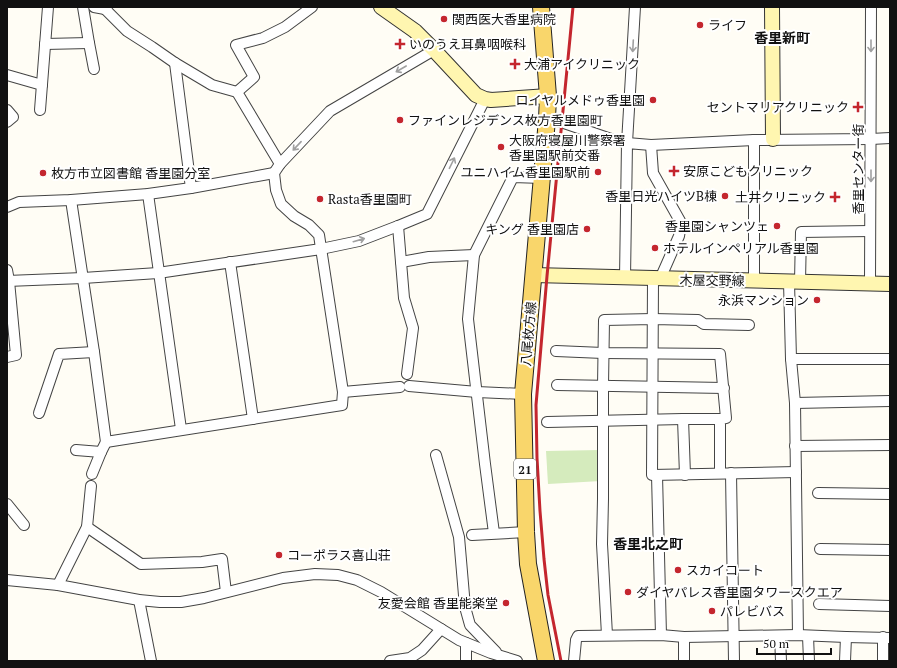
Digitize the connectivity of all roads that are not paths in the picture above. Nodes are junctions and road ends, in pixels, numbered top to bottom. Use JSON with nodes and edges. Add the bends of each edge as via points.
{"nodes":[{"id":1,"x":48,"y":7,"type":"edge"},
{"id":2,"x":83,"y":7,"type":"edge"},
{"id":3,"x":94,"y":7,"type":"edge"},
{"id":4,"x":312,"y":7,"type":"edge"},
{"id":5,"x":381,"y":7,"type":"edge"},
{"id":6,"x":541,"y":7,"type":"edge"},
{"id":7,"x":635,"y":7,"type":"edge"},
{"id":8,"x":772,"y":7,"type":"edge"},
{"id":9,"x":871,"y":7,"type":"edge"},
{"id":10,"x":106,"y":8,"type":"edge"},
{"id":11,"x":88,"y":43,"type":"junction"},
{"id":12,"x":44,"y":44,"type":"junction"},
{"id":13,"x":434,"y":50,"type":"junction"},
{"id":14,"x":174,"y":63,"type":"junction"},
{"id":15,"x":94,"y":69,"type":"dead end"},
{"id":16,"x":7,"y":75,"type":"edge"},
{"id":17,"x":42,"y":85,"type":"junction"},
{"id":18,"x":236,"y":92,"type":"junction"},
{"id":19,"x":548,"y":96,"type":"junction"},
{"id":20,"x":484,"y":99,"type":"junction"},
{"id":21,"x":7,"y":110,"type":"edge"},
{"id":22,"x":40,"y":110,"type":"dead end"},
{"id":23,"x":547,"y":119,"type":"junction"},
{"id":24,"x":7,"y":122,"type":"edge"},
{"id":25,"x":890,"y":138,"type":"edge"},
{"id":26,"x":773,"y":139,"type":"junction"},
{"id":27,"x":871,"y":139,"type":"junction"},
{"id":28,"x":754,"y":140,"type":"junction"},
{"id":29,"x":627,"y":143,"type":"junction"},
{"id":30,"x":651,"y":145,"type":"junction"},
{"id":31,"x":280,"y":164,"type":"junction"},
{"id":32,"x":274,"y":173,"type":"junction"},
{"id":33,"x":542,"y":178,"type":"junction"},
{"id":34,"x":191,"y":188,"type":"junction"},
{"id":35,"x":148,"y":194,"type":"junction"},
{"id":36,"x":70,"y":200,"type":"junction"},
{"id":37,"x":7,"y":207,"type":"edge"},
{"id":38,"x":398,"y":226,"type":"junction"},
{"id":39,"x":870,"y":231,"type":"junction"},
{"id":40,"x":321,"y":248,"type":"junction"},
{"id":41,"x":474,"y":255,"type":"junction"},
{"id":42,"x":230,"y":262,"type":"junction"},
{"id":43,"x":401,"y":262,"type":"junction"},
{"id":44,"x":7,"y":270,"type":"edge"},
{"id":45,"x":158,"y":273,"type":"junction"},
{"id":46,"x":533,"y":275,"type":"junction"},
{"id":47,"x":83,"y":278,"type":"junction"},
{"id":48,"x":625,"y":278,"type":"junction"},
{"id":49,"x":656,"y":279,"type":"junction"},
{"id":50,"x":8,"y":281,"type":"edge"},
{"id":51,"x":754,"y":281,"type":"junction"},
{"id":52,"x":794,"y":282,"type":"junction"},
{"id":53,"x":870,"y":283,"type":"junction"},
{"id":54,"x":890,"y":284,"type":"edge"},
{"id":55,"x":653,"y":319,"type":"junction"},
{"id":56,"x":749,"y":325,"type":"dead end"},
{"id":57,"x":556,"y":351,"type":"dead end"},
{"id":58,"x":94,"y":352,"type":"junction"},
{"id":59,"x":603,"y":353,"type":"junction"},
{"id":60,"x":652,"y":353,"type":"junction"},
{"id":61,"x":7,"y":357,"type":"edge"},
{"id":62,"x":792,"y":359,"type":"junction"},
{"id":63,"x":890,"y":359,"type":"edge"},
{"id":64,"x":407,"y":374,"type":"dead end"},
{"id":65,"x":557,"y":386,"type":"dead end"},
{"id":66,"x":603,"y":386,"type":"junction"},
{"id":67,"x":652,"y":387,"type":"junction"},
{"id":68,"x":724,"y":388,"type":"junction"},
{"id":69,"x":343,"y":392,"type":"junction"},
{"id":70,"x":477,"y":392,"type":"junction"},
{"id":71,"x":523,"y":394,"type":"junction"},
{"id":72,"x":890,"y":402,"type":"edge"},
{"id":73,"x":795,"y":403,"type":"junction"},
{"id":74,"x":39,"y":413,"type":"dead end"},
{"id":75,"x":253,"y":419,"type":"junction"},
{"id":76,"x":683,"y":419,"type":"junction"},
{"id":77,"x":720,"y":419,"type":"junction"},
{"id":78,"x":652,"y":420,"type":"junction"},
{"id":79,"x":604,"y":421,"type":"junction"},
{"id":80,"x":547,"y":422,"type":"dead end"},
{"id":81,"x":181,"y":430,"type":"junction"},
{"id":82,"x":106,"y":442,"type":"junction"},
{"id":83,"x":890,"y":445,"type":"edge"},
{"id":84,"x":796,"y":446,"type":"junction"},
{"id":85,"x":76,"y":450,"type":"dead end"},
{"id":86,"x":101,"y":452,"type":"junction"},
{"id":87,"x":436,"y":455,"type":"dead end"},
{"id":88,"x":796,"y":472,"type":"junction"},
{"id":89,"x":720,"y":473,"type":"junction"},
{"id":90,"x":731,"y":473,"type":"junction"},
{"id":91,"x":92,"y":474,"type":"dead end"},
{"id":92,"x":657,"y":475,"type":"junction"},
{"id":93,"x":685,"y":475,"type":"junction"},
{"id":94,"x":91,"y":486,"type":"dead end"},
{"id":95,"x":818,"y":493,"type":"dead end"},
{"id":96,"x":890,"y":494,"type":"edge"},
{"id":97,"x":7,"y":504,"type":"edge"},
{"id":98,"x":24,"y":525,"type":"dead end"},
{"id":99,"x":87,"y":527,"type":"junction"},
{"id":100,"x":526,"y":532,"type":"junction"},
{"id":101,"x":494,"y":533,"type":"junction"},
{"id":102,"x":472,"y":534,"type":"dead end"},
{"id":103,"x":820,"y":549,"type":"dead end"},
{"id":104,"x":890,"y":550,"type":"edge"},
{"id":105,"x":7,"y":580,"type":"edge"},
{"id":106,"x":58,"y":585,"type":"junction"},
{"id":107,"x":226,"y":592,"type":"junction"},
{"id":108,"x":139,"y":600,"type":"junction"},
{"id":109,"x":819,"y":604,"type":"dead end"},
{"id":110,"x":890,"y":606,"type":"edge"},
{"id":111,"x":441,"y":629,"type":"junction"},
{"id":112,"x":607,"y":635,"type":"junction"},
{"id":113,"x":661,"y":635,"type":"junction"},
{"id":114,"x":734,"y":635,"type":"junction"},
{"id":115,"x":798,"y":635,"type":"junction"},
{"id":116,"x":780,"y":636,"type":"junction"},
{"id":117,"x":808,"y":636,"type":"junction"},
{"id":118,"x":684,"y":637,"type":"junction"},
{"id":119,"x":846,"y":637,"type":"junction"},
{"id":120,"x":886,"y":638,"type":"edge"},
{"id":121,"x":466,"y":643,"type":"junction"},
{"id":122,"x":499,"y":655,"type":"junction"},
{"id":123,"x":151,"y":661,"type":"edge"},
{"id":124,"x":390,"y":661,"type":"edge"},
{"id":125,"x":466,"y":661,"type":"edge"},
{"id":126,"x":517,"y":661,"type":"edge"},
{"id":127,"x":546,"y":661,"type":"edge"},
{"id":128,"x":574,"y":661,"type":"edge"},
{"id":129,"x":684,"y":661,"type":"edge"},
{"id":130,"x":734,"y":661,"type":"edge"},
{"id":131,"x":781,"y":661,"type":"edge"},
{"id":132,"x":809,"y":661,"type":"edge"},
{"id":133,"x":845,"y":661,"type":"edge"},
{"id":134,"x":883,"y":661,"type":"edge"}],
"edges":[{"from":1,"to":12,"type":"street"},
{"from":2,"to":11,"type":"street"},
{"from":3,"to":10,"type":"street"},
{"from":4,"to":18,"type":"street","via":[[285,27],[263,38],[236,46],[254,77]]},
{"from":5,"to":13,"type":"main road","via":[[414,31]]},
{"from":6,"to":19,"type":"main road","name":"八尾枚方線","number":"21"},
{"from":7,"to":29,"type":"street","one_way":true},
{"from":8,"to":26,"type":"main road"},
{"from":9,"to":27,"type":"street","name":"香里センター街","one_way":true},
{"from":10,"to":14,"type":"street","via":[[127,31]]},
{"from":11,"to":12,"type":"street"},
{"from":11,"to":15,"type":"street"},
{"from":12,"to":17,"type":"street"},
{"from":13,"to":20,"type":"main road","via":[[476,95]]},
{"from":13,"to":31,"type":"street","one_way":true,"via":[[330,111]]},
{"from":14,"to":18,"type":"street","via":[[212,85]]},
{"from":14,"to":34,"type":"street"},
{"from":16,"to":17,"type":"street"},
{"from":17,"to":22,"type":"street"},
{"from":18,"to":31,"type":"street"},
{"from":19,"to":20,"type":"main road"},
{"from":19,"to":23,"type":"main road","name":"八尾枚方線","number":"21"},
{"from":38,"to":20,"type":"street","one_way":true,"via":[[427,214]]},
{"from":21,"to":24,"type":"street","via":[[13,117]]},
{"from":23,"to":29,"type":"street"},
{"from":23,"to":33,"type":"main road","name":"八尾枚方線","number":"21"},
{"from":25,"to":27,"type":"street"},
{"from":26,"to":27,"type":"street"},
{"from":26,"to":28,"type":"street"},
{"from":27,"to":39,"type":"street","name":"香里センター街","one_way":true},
{"from":28,"to":30,"type":"street"},
{"from":28,"to":51,"type":"street"},
{"from":29,"to":30,"type":"street"},
{"from":29,"to":48,"type":"street"},
{"from":30,"to":49,"type":"street","via":[[653,173],[680,221],[679,236]]},
{"from":31,"to":32,"type":"street"},
{"from":32,"to":34,"type":"street"},
{"from":32,"to":40,"type":"street","via":[[281,204],[319,236]]},
{"from":33,"to":41,"type":"street","via":[[513,177]]},
{"from":33,"to":46,"type":"main road","name":"八尾枚方線","number":"21"},
{"from":34,"to":35,"type":"street"},
{"from":35,"to":36,"type":"street"},
{"from":35,"to":45,"type":"street"},
{"from":36,"to":37,"type":"street","via":[[19,202]]},
{"from":36,"to":47,"type":"street"},
{"from":40,"to":38,"type":"street","one_way":true,"via":[[359,241]]},
{"from":38,"to":43,"type":"street"},
{"from":39,"to":52,"type":"street","via":[[801,232]]},
{"from":39,"to":53,"type":"street","name":"香里センター街"},
{"from":40,"to":42,"type":"street"},
{"from":40,"to":69,"type":"street"},
{"from":41,"to":43,"type":"street","via":[[429,257]]},
{"from":41,"to":70,"type":"street","via":[[468,319]]},
{"from":42,"to":45,"type":"street"},
{"from":42,"to":75,"type":"street"},
{"from":43,"to":64,"type":"street","via":[[404,298],[413,328]]},
{"from":44,"to":50,"type":"street"},
{"from":45,"to":47,"type":"street"},
{"from":45,"to":81,"type":"street"},
{"from":46,"to":48,"type":"main road","name":"木屋交野線"},
{"from":46,"to":71,"type":"main road","name":"八尾枚方線","number":"21"},
{"from":47,"to":50,"type":"street"},
{"from":47,"to":58,"type":"street"},
{"from":48,"to":49,"type":"main road","name":"木屋交野線"},
{"from":49,"to":51,"type":"main road","name":"木屋交野線"},
{"from":49,"to":55,"type":"street"},
{"from":50,"to":61,"type":"street","via":[[16,356]]},
{"from":51,"to":52,"type":"main road","name":"木屋交野線"},
{"from":52,"to":53,"type":"main road","name":"木屋交野線"},
{"from":52,"to":62,"type":"street"},
{"from":53,"to":54,"type":"main road","name":"木屋交野線"},
{"from":55,"to":56,"type":"street"},
{"from":55,"to":59,"type":"street","via":[[604,320]]},
{"from":55,"to":60,"type":"street"},
{"from":57,"to":59,"type":"street"},
{"from":58,"to":74,"type":"street","via":[[59,354]]},
{"from":58,"to":82,"type":"street"},
{"from":59,"to":60,"type":"street"},
{"from":59,"to":66,"type":"street"},
{"from":60,"to":67,"type":"street"},
{"from":60,"to":68,"type":"street","via":[[720,354]]},
{"from":62,"to":63,"type":"street"},
{"from":62,"to":73,"type":"street"},
{"from":65,"to":66,"type":"street"},
{"from":66,"to":67,"type":"street"},
{"from":66,"to":79,"type":"street"},
{"from":67,"to":68,"type":"street"},
{"from":67,"to":78,"type":"street"},
{"from":68,"to":77,"type":"street","via":[[726,418]]},
{"from":69,"to":70,"type":"street","via":[[404,387]]},
{"from":69,"to":75,"type":"street","via":[[342,405]]},
{"from":70,"to":71,"type":"street"},
{"from":70,"to":101,"type":"street"},
{"from":71,"to":100,"type":"main road","name":"八尾枚方線","number":"21"},
{"from":72,"to":73,"type":"street"},
{"from":73,"to":84,"type":"street"},
{"from":75,"to":81,"type":"street"},
{"from":76,"to":77,"type":"street"},
{"from":76,"to":78,"type":"street"},
{"from":76,"to":93,"type":"street"},
{"from":77,"to":89,"type":"street"},
{"from":78,"to":79,"type":"street"},
{"from":78,"to":92,"type":"street","via":[[652,475]]},
{"from":79,"to":80,"type":"street"},
{"from":79,"to":112,"type":"street","via":[[602,544]]},
{"from":81,"to":82,"type":"street"},
{"from":82,"to":86,"type":"street"},
{"from":83,"to":84,"type":"street"},
{"from":84,"to":88,"type":"street"},
{"from":85,"to":86,"type":"street"},
{"from":86,"to":91,"type":"street"},
{"from":87,"to":122,"type":"street","via":[[459,537],[465,607],[470,625]]},
{"from":88,"to":90,"type":"street"},
{"from":88,"to":115,"type":"street"},
{"from":89,"to":90,"type":"street"},
{"from":89,"to":93,"type":"street"},
{"from":90,"to":114,"type":"street"},
{"from":92,"to":93,"type":"street"},
{"from":92,"to":113,"type":"street"},
{"from":94,"to":99,"type":"street"},
{"from":95,"to":96,"type":"street"},
{"from":97,"to":98,"type":"street"},
{"from":99,"to":106,"type":"street"},
{"from":99,"to":107,"type":"street","via":[[141,564],[222,559]]},
{"from":100,"to":101,"type":"street"},
{"from":100,"to":127,"type":"main road","name":"八尾枚方線","number":"21","via":[[528,564]]},
{"from":101,"to":102,"type":"street"},
{"from":103,"to":104,"type":"street"},
{"from":105,"to":106,"type":"street"},
{"from":106,"to":108,"type":"street"},
{"from":107,"to":108,"type":"street","via":[[181,602]]},
{"from":107,"to":111,"type":"street","via":[[283,578],[315,574],[338,575],[357,580],[381,592]]},
{"from":108,"to":123,"type":"street"},
{"from":109,"to":110,"type":"street"},
{"from":111,"to":121,"type":"street"},
{"from":111,"to":124,"type":"street","via":[[422,650],[410,658]]},
{"from":112,"to":113,"type":"street"},
{"from":112,"to":128,"type":"street","via":[[578,636]]},
{"from":113,"to":118,"type":"street"},
{"from":114,"to":116,"type":"street"},
{"from":114,"to":118,"type":"street"},
{"from":114,"to":130,"type":"street"},
{"from":115,"to":116,"type":"street"},
{"from":115,"to":117,"type":"street"},
{"from":116,"to":131,"type":"street"},
{"from":117,"to":119,"type":"street"},
{"from":117,"to":132,"type":"street"},
{"from":118,"to":129,"type":"street"},
{"from":119,"to":120,"type":"street"},
{"from":119,"to":133,"type":"street"},
{"from":120,"to":134,"type":"street"},
{"from":121,"to":122,"type":"street"},
{"from":121,"to":125,"type":"street"},
{"from":122,"to":126,"type":"street"}]}
